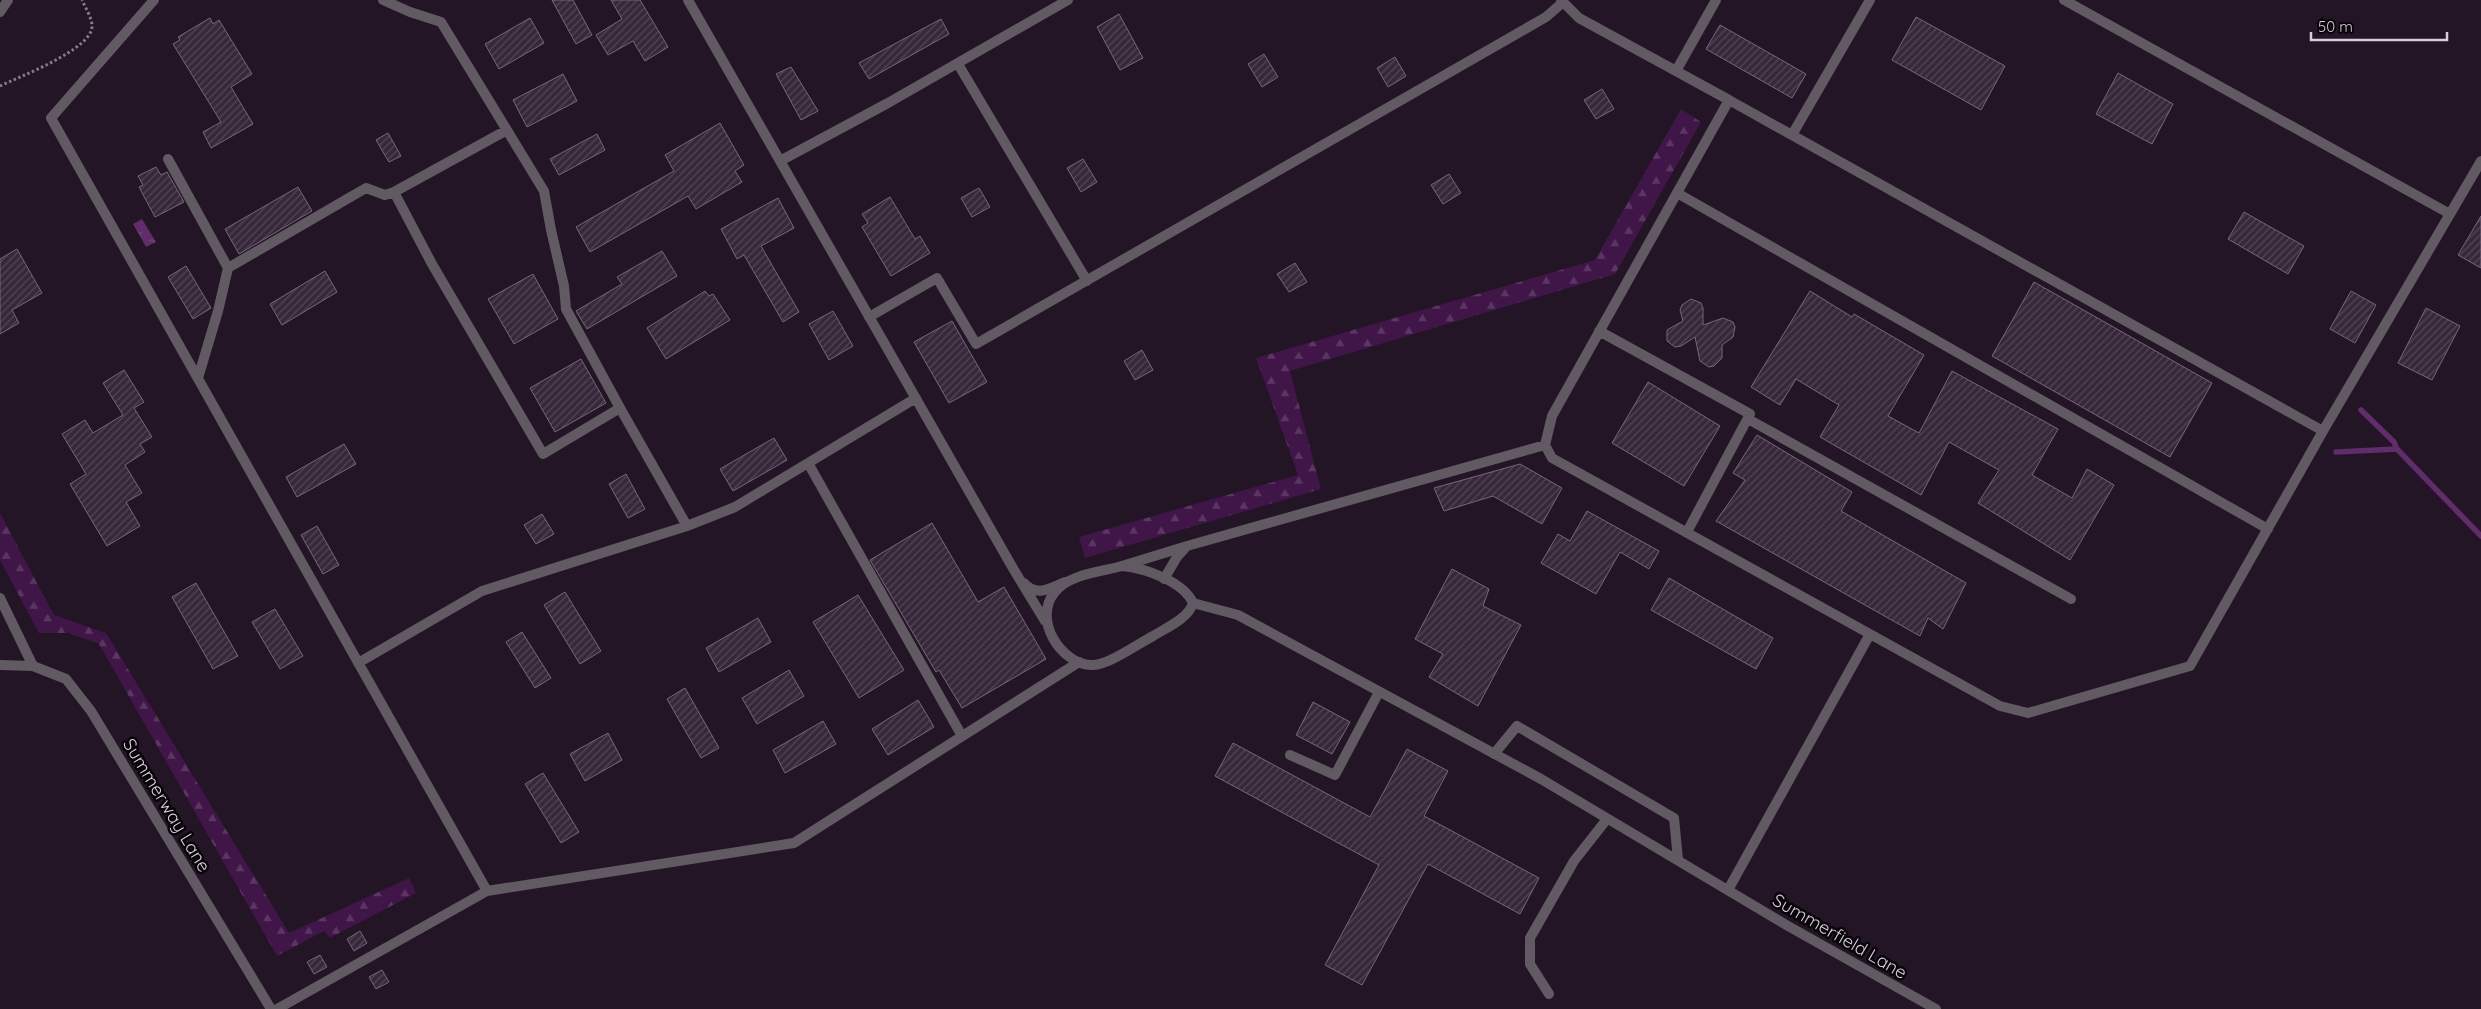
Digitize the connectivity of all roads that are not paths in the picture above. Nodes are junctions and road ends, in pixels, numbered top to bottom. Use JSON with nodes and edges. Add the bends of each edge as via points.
{"nodes":[{"id":1,"x":8,"y":0,"type":"edge"},
{"id":2,"x":154,"y":0,"type":"edge"},
{"id":3,"x":383,"y":0,"type":"edge"},
{"id":4,"x":688,"y":0,"type":"edge"},
{"id":5,"x":1068,"y":0,"type":"edge"},
{"id":6,"x":1716,"y":0,"type":"edge"},
{"id":7,"x":1870,"y":0,"type":"edge"},
{"id":8,"x":2064,"y":0,"type":"edge"},
{"id":9,"x":1561,"y":1,"type":"edge"},
{"id":10,"x":0,"y":12,"type":"edge"},
{"id":11,"x":958,"y":64,"type":"junction"},
{"id":12,"x":1676,"y":71,"type":"junction"},
{"id":13,"x":1729,"y":100,"type":"junction"},
{"id":14,"x":507,"y":130,"type":"junction"},
{"id":15,"x":1792,"y":135,"type":"junction"},
{"id":16,"x":168,"y":159,"type":"dead end"},
{"id":17,"x":2481,"y":160,"type":"edge"},
{"id":18,"x":780,"y":161,"type":"junction"},
{"id":19,"x":394,"y":192,"type":"junction"},
{"id":20,"x":1677,"y":193,"type":"junction"},
{"id":21,"x":2450,"y":214,"type":"junction"},
{"id":22,"x":228,"y":268,"type":"junction"},
{"id":23,"x":1087,"y":281,"type":"junction"},
{"id":24,"x":869,"y":316,"type":"junction"},
{"id":25,"x":1599,"y":331,"type":"junction"},
{"id":26,"x":198,"y":378,"type":"junction"},
{"id":27,"x":916,"y":398,"type":"junction"},
{"id":28,"x":620,"y":408,"type":"junction"},
{"id":29,"x":1748,"y":419,"type":"junction"},
{"id":30,"x":2323,"y":431,"type":"junction"},
{"id":31,"x":1545,"y":445,"type":"junction"},
{"id":32,"x":808,"y":463,"type":"junction"},
{"id":33,"x":687,"y":526,"type":"junction"},
{"id":34,"x":2268,"y":529,"type":"junction"},
{"id":35,"x":1687,"y":532,"type":"junction"},
{"id":36,"x":1187,"y":546,"type":"junction"},
{"id":37,"x":1122,"y":566,"type":"junction"},
{"id":38,"x":1014,"y":570,"type":"junction"},
{"id":39,"x":1076,"y":578,"type":"junction"},
{"id":40,"x":1164,"y":579,"type":"junction"},
{"id":41,"x":0,"y":598,"type":"edge"},
{"id":42,"x":2071,"y":599,"type":"dead end"},
{"id":43,"x":1193,"y":603,"type":"junction"},
{"id":44,"x":1045,"y":620,"type":"junction"},
{"id":45,"x":1870,"y":634,"type":"junction"},
{"id":46,"x":1079,"y":662,"type":"junction"},
{"id":47,"x":358,"y":663,"type":"junction"},
{"id":48,"x":0,"y":665,"type":"edge"},
{"id":49,"x":33,"y":666,"type":"junction"},
{"id":50,"x":1379,"y":692,"type":"junction"},
{"id":51,"x":962,"y":736,"type":"junction"},
{"id":52,"x":1494,"y":754,"type":"junction"},
{"id":53,"x":1290,"y":755,"type":"dead end"},
{"id":54,"x":1608,"y":818,"type":"junction"},
{"id":55,"x":1678,"y":860,"type":"junction"},
{"id":56,"x":1728,"y":890,"type":"junction"},
{"id":57,"x":487,"y":891,"type":"junction"},
{"id":58,"x":1549,"y":994,"type":"dead end"},
{"id":59,"x":271,"y":1009,"type":"edge"},
{"id":60,"x":276,"y":1009,"type":"edge"},
{"id":61,"x":1936,"y":1009,"type":"edge"}],
"edges":[{"from":1,"to":10,"type":"street"},
{"from":2,"to":26,"type":"street","via":[[52,118]]},
{"from":3,"to":14,"type":"street","via":[[441,22]]},
{"from":4,"to":18,"type":"street"},
{"from":5,"to":11,"type":"street"},
{"from":6,"to":12,"type":"street"},
{"from":7,"to":15,"type":"street"},
{"from":8,"to":21,"type":"street"},
{"from":9,"to":12,"type":"street","via":[[1579,18]]},
{"from":9,"to":23,"type":"street","via":[[1546,17]]},
{"from":11,"to":18,"type":"street"},
{"from":11,"to":23,"type":"street"},
{"from":12,"to":13,"type":"street"},
{"from":13,"to":15,"type":"street"},
{"from":13,"to":20,"type":"street"},
{"from":14,"to":19,"type":"street"},
{"from":14,"to":28,"type":"street","via":[[544,191],[566,309]]},
{"from":15,"to":30,"type":"street"},
{"from":16,"to":22,"type":"street"},
{"from":17,"to":21,"type":"street"},
{"from":18,"to":24,"type":"street"},
{"from":19,"to":22,"type":"street","via":[[385,194],[366,188]]},
{"from":19,"to":28,"type":"street","via":[[432,264],[543,454]]},
{"from":20,"to":25,"type":"street"},
{"from":20,"to":34,"type":"street"},
{"from":21,"to":30,"type":"street"},
{"from":22,"to":26,"type":"street"},
{"from":23,"to":24,"type":"street","via":[[976,344],[937,278]]},
{"from":24,"to":27,"type":"street"},
{"from":25,"to":29,"type":"street","via":[[1750,414]]},
{"from":25,"to":31,"type":"street","via":[[1552,416]]},
{"from":26,"to":47,"type":"street"},
{"from":27,"to":32,"type":"street"},
{"from":27,"to":38,"type":"street"},
{"from":28,"to":33,"type":"street"},
{"from":29,"to":35,"type":"street"},
{"from":29,"to":42,"type":"street"},
{"from":30,"to":34,"type":"street"},
{"from":31,"to":35,"type":"street","via":[[1552,458]]},
{"from":31,"to":36,"type":"street"},
{"from":32,"to":33,"type":"street","via":[[735,507]]},
{"from":32,"to":51,"type":"street"},
{"from":33,"to":47,"type":"street","via":[[482,591]]},
{"from":34,"to":45,"type":"street","via":[[2190,666],[2028,712],[2016,712],[2000,706]]},
{"from":35,"to":45,"type":"street"},
{"from":36,"to":37,"type":"street"},
{"from":36,"to":40,"type":"street"},
{"from":37,"to":39,"type":"street"},
{"from":37,"to":40,"type":"street","via":[[1138,568]]},
{"from":38,"to":39,"type":"street","via":[[1030,589],[1038,591]]},
{"from":38,"to":44,"type":"street"},
{"from":39,"to":44,"type":"street","via":[[1056,590],[1047,605]]},
{"from":40,"to":43,"type":"street","via":[[1189,595]]},
{"from":41,"to":49,"type":"street"},
{"from":43,"to":46,"type":"street","via":[[1185,616],[1101,664],[1091,666]]},
{"from":43,"to":50,"type":"street","name":"Summerfield Lane","via":[[1238,615]]},
{"from":44,"to":46,"type":"street","via":[[1052,637]]},
{"from":45,"to":56,"type":"street"},
{"from":46,"to":51,"type":"street"},
{"from":47,"to":57,"type":"street"},
{"from":48,"to":49,"type":"street","name":"Summerway Lane"},
{"from":49,"to":59,"type":"street","name":"Summerway Lane","via":[[66,679],[91,711]]},
{"from":50,"to":52,"type":"street","name":"Summerfield Lane"},
{"from":50,"to":53,"type":"street","via":[[1335,775]]},
{"from":51,"to":57,"type":"street","via":[[794,843]]},
{"from":52,"to":54,"type":"street","name":"Summerfield Lane"},
{"from":52,"to":55,"type":"street","via":[[1517,726],[1674,818]]},
{"from":54,"to":55,"type":"street","name":"Summerfield Lane"},
{"from":54,"to":58,"type":"street","via":[[1574,861],[1530,938],[1530,964]]},
{"from":55,"to":56,"type":"street","name":"Summerfield Lane"},
{"from":56,"to":61,"type":"street","name":"Summerfield Lane"},
{"from":57,"to":60,"type":"street"}]}
